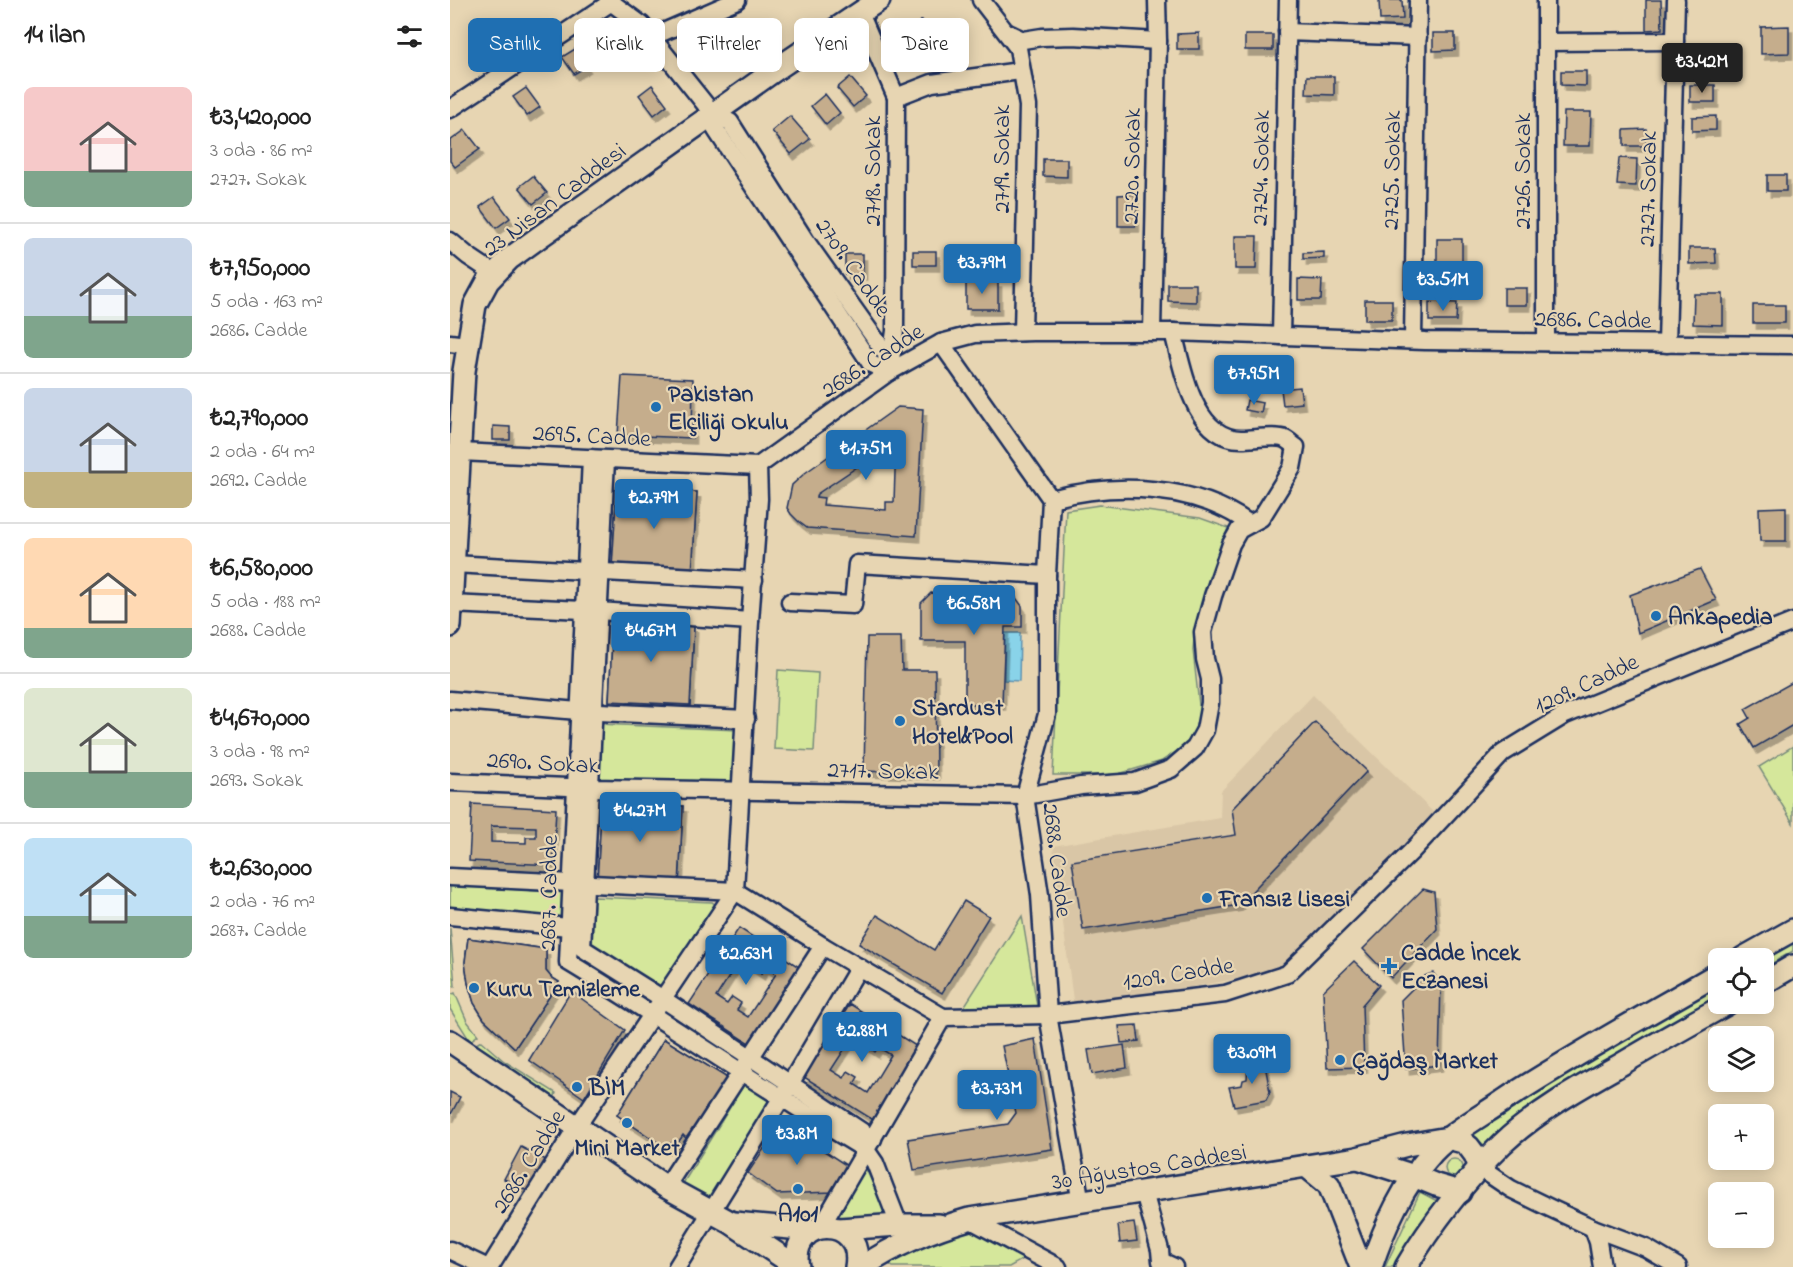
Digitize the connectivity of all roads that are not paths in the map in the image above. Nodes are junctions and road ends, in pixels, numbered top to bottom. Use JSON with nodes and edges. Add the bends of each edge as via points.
{"nodes":[{"id":1,"x":737,"y":0,"type":"edge"},
{"id":2,"x":879,"y":0,"type":"edge"},
{"id":3,"x":981,"y":0,"type":"edge"},
{"id":4,"x":1157,"y":0,"type":"edge"},
{"id":5,"x":1287,"y":0,"type":"edge"},
{"id":6,"x":1418,"y":0,"type":"edge"},
{"id":7,"x":1546,"y":0,"type":"edge"},
{"id":8,"x":1676,"y":0,"type":"edge"},
{"id":9,"x":609,"y":1,"type":"edge"},
{"id":10,"x":860,"y":13,"type":"junction"},
{"id":11,"x":632,"y":18,"type":"edge"},
{"id":12,"x":665,"y":31,"type":"edge"},
{"id":13,"x":1008,"y":33,"type":"junction"},
{"id":14,"x":1287,"y":33,"type":"junction"},
{"id":15,"x":1418,"y":37,"type":"junction"},
{"id":16,"x":1158,"y":41,"type":"junction"},
{"id":17,"x":1546,"y":42,"type":"junction"},
{"id":18,"x":1675,"y":42,"type":"junction"},
{"id":19,"x":665,"y":53,"type":"edge"},
{"id":20,"x":1020,"y":71,"type":"junction"},
{"id":21,"x":896,"y":97,"type":"junction"},
{"id":22,"x":450,"y":109,"type":"edge"},
{"id":23,"x":713,"y":114,"type":"junction"},
{"id":24,"x":450,"y":241,"type":"edge"},
{"id":25,"x":495,"y":274,"type":"junction"},
{"id":26,"x":1023,"y":332,"type":"junction"},
{"id":27,"x":1152,"y":332,"type":"junction"},
{"id":28,"x":1173,"y":332,"type":"junction"},
{"id":29,"x":1281,"y":336,"type":"junction"},
{"id":30,"x":1413,"y":340,"type":"junction"},
{"id":31,"x":1546,"y":342,"type":"junction"},
{"id":32,"x":940,"y":343,"type":"junction"},
{"id":33,"x":459,"y":344,"type":"edge"},
{"id":34,"x":1667,"y":344,"type":"junction"},
{"id":35,"x":1793,"y":345,"type":"edge"},
{"id":36,"x":890,"y":372,"type":"junction"},
{"id":37,"x":598,"y":459,"type":"junction"},
{"id":38,"x":456,"y":466,"type":"edge"},
{"id":39,"x":758,"y":466,"type":"junction"},
{"id":40,"x":1051,"y":500,"type":"junction"},
{"id":41,"x":1250,"y":524,"type":"junction"},
{"id":42,"x":453,"y":564,"type":"junction"},
{"id":43,"x":594,"y":572,"type":"junction"},
{"id":44,"x":1047,"y":575,"type":"junction"},
{"id":45,"x":754,"y":580,"type":"junction"},
{"id":46,"x":790,"y":602,"type":"dead end"},
{"id":47,"x":450,"y":604,"type":"edge"},
{"id":48,"x":583,"y":610,"type":"junction"},
{"id":49,"x":600,"y":612,"type":"junction"},
{"id":50,"x":750,"y":621,"type":"junction"},
{"id":51,"x":1793,"y":622,"type":"edge"},
{"id":52,"x":450,"y":626,"type":"edge"},
{"id":53,"x":450,"y":700,"type":"edge"},
{"id":54,"x":578,"y":711,"type":"junction"},
{"id":55,"x":595,"y":712,"type":"junction"},
{"id":56,"x":746,"y":719,"type":"junction"},
{"id":57,"x":450,"y":782,"type":"edge"},
{"id":58,"x":583,"y":788,"type":"junction"},
{"id":59,"x":741,"y":792,"type":"junction"},
{"id":60,"x":1025,"y":796,"type":"junction"},
{"id":61,"x":450,"y":877,"type":"edge"},
{"id":62,"x":577,"y":883,"type":"junction"},
{"id":63,"x":735,"y":891,"type":"junction"},
{"id":64,"x":450,"y":916,"type":"edge"},
{"id":65,"x":569,"y":927,"type":"junction"},
{"id":66,"x":1793,"y":930,"type":"edge"},
{"id":67,"x":823,"y":946,"type":"junction"},
{"id":68,"x":1761,"y":948,"type":"edge"},
{"id":69,"x":1793,"y":966,"type":"edge"},
{"id":70,"x":859,"y":967,"type":"junction"},
{"id":71,"x":1774,"y":976,"type":"edge"},
{"id":72,"x":1708,"y":979,"type":"edge"},
{"id":73,"x":663,"y":999,"type":"junction"},
{"id":74,"x":652,"y":1013,"type":"junction"},
{"id":75,"x":1709,"y":1014,"type":"edge"},
{"id":76,"x":1048,"y":1015,"type":"junction"},
{"id":77,"x":943,"y":1017,"type":"junction"},
{"id":78,"x":452,"y":1040,"type":"edge"},
{"id":79,"x":751,"y":1058,"type":"junction"},
{"id":80,"x":741,"y":1073,"type":"junction"},
{"id":81,"x":790,"y":1084,"type":"junction"},
{"id":82,"x":780,"y":1099,"type":"junction"},
{"id":83,"x":576,"y":1128,"type":"junction"},
{"id":84,"x":1448,"y":1138,"type":"junction"},
{"id":85,"x":871,"y":1151,"type":"junction"},
{"id":86,"x":1357,"y":1158,"type":"junction"},
{"id":87,"x":1306,"y":1166,"type":"junction"},
{"id":88,"x":1480,"y":1168,"type":"junction"},
{"id":89,"x":1414,"y":1176,"type":"junction"},
{"id":90,"x":666,"y":1187,"type":"junction"},
{"id":91,"x":1144,"y":1192,"type":"junction"},
{"id":92,"x":1460,"y":1192,"type":"junction"},
{"id":93,"x":1081,"y":1203,"type":"junction"},
{"id":94,"x":710,"y":1212,"type":"junction"},
{"id":95,"x":730,"y":1222,"type":"junction"},
{"id":96,"x":959,"y":1222,"type":"junction"},
{"id":97,"x":898,"y":1225,"type":"junction"},
{"id":98,"x":1593,"y":1228,"type":"junction"},
{"id":99,"x":824,"y":1229,"type":"junction"},
{"id":100,"x":450,"y":1250,"type":"edge"},
{"id":101,"x":869,"y":1265,"type":"edge"},
{"id":102,"x":1165,"y":1265,"type":"edge"},
{"id":103,"x":488,"y":1267,"type":"edge"},
{"id":104,"x":677,"y":1267,"type":"edge"},
{"id":105,"x":798,"y":1267,"type":"edge"},
{"id":106,"x":1058,"y":1267,"type":"edge"},
{"id":107,"x":1361,"y":1267,"type":"edge"},
{"id":108,"x":1371,"y":1267,"type":"edge"},
{"id":109,"x":1406,"y":1267,"type":"edge"},
{"id":110,"x":1602,"y":1267,"type":"edge"},
{"id":111,"x":1678,"y":1267,"type":"edge"}],
"edges":[{"from":1,"to":12,"type":"street"},
{"from":2,"to":10,"type":"main road","name":"23 Nisan Caddesi"},
{"from":3,"to":13,"type":"street","name":"2719. Sokak"},
{"from":4,"to":16,"type":"street","name":"2720. Sokak"},
{"from":5,"to":14,"type":"street","name":"2724. Sokak"},
{"from":6,"to":15,"type":"street","name":"2725. Sokak"},
{"from":7,"to":17,"type":"street","name":"2726. Sokak"},
{"from":8,"to":18,"type":"street","name":"2727. Sokak"},
{"from":9,"to":11,"type":"street","name":"2709. Cadde"},
{"from":9,"to":22,"type":"street"},
{"from":10,"to":21,"type":"street","name":"2718. Sokak"},
{"from":10,"to":23,"type":"main road","name":"23 Nisan Caddesi"},
{"from":13,"to":16,"type":"street","via":[[1023,40],[1073,36]]},
{"from":13,"to":20,"type":"street","name":"2719. Sokak","via":[[1018,48]]},
{"from":14,"to":15,"type":"street"},
{"from":14,"to":29,"type":"street","name":"2724. Sokak"},
{"from":15,"to":30,"type":"street","name":"2725. Sokak"},
{"from":16,"to":27,"type":"street","name":"2720. Sokak"},
{"from":17,"to":18,"type":"street"},
{"from":17,"to":31,"type":"street","name":"2726. Sokak"},
{"from":18,"to":34,"type":"street","name":"2727. Sokak"},
{"from":19,"to":23,"type":"street","name":"2709. Cadde"},
{"from":20,"to":21,"type":"street","via":[[932,83]]},
{"from":20,"to":26,"type":"street","name":"2719. Sokak","via":[[1028,106]]},
{"from":21,"to":36,"type":"street","name":"2718. Sokak","via":[[895,331]]},
{"from":23,"to":25,"type":"main road","name":"23 Nisan Caddesi","via":[[509,259]]},
{"from":23,"to":36,"type":"street","name":"2709. Cadde","via":[[730,122],[805,240],[885,354]]},
{"from":24,"to":25,"type":"street"},
{"from":25,"to":33,"type":"main road","name":"23 Nisan Caddesi","via":[[475,305]]},
{"from":26,"to":27,"type":"street","name":"2686. Cadde"},
{"from":26,"to":32,"type":"street","name":"2686. Cadde","via":[[975,334]]},
{"from":27,"to":28,"type":"street","name":"2686. Cadde"},
{"from":28,"to":29,"type":"street","name":"2686. Cadde"},
{"from":28,"to":41,"type":"street","name":"2717. Sokak","via":[[1190,392],[1212,429],[1232,440],[1284,438],[1296,447],[1293,468],[1280,490],[1262,518]]},
{"from":29,"to":30,"type":"street","name":"2686. Cadde"},
{"from":30,"to":31,"type":"street","name":"2686. Cadde"},
{"from":31,"to":34,"type":"street","name":"2686. Cadde"},
{"from":32,"to":36,"type":"street","name":"2686. Cadde"},
{"from":32,"to":40,"type":"street"},
{"from":33,"to":38,"type":"main road","name":"23 Nisan Caddesi"},
{"from":34,"to":35,"type":"street","name":"2686. Cadde"},
{"from":36,"to":39,"type":"street","name":"2686. Cadde"},
{"from":37,"to":38,"type":"street","name":"2695. Cadde"},
{"from":37,"to":39,"type":"street","name":"2695. Cadde"},
{"from":37,"to":43,"type":"street","name":"2687. Cadde"},
{"from":38,"to":42,"type":"main road","name":"23 Nisan Caddesi"},
{"from":39,"to":45,"type":"street"},
{"from":40,"to":41,"type":"street","via":[[1117,488],[1160,490],[1233,512]]},
{"from":40,"to":44,"type":"street","name":"2688. Cadde"},
{"from":41,"to":60,"type":"street","name":"2717. Sokak","via":[[1239,530],[1231,544],[1203,632],[1210,703],[1205,730],[1195,748],[1171,769],[1135,782]]},
{"from":42,"to":43,"type":"street"},
{"from":42,"to":47,"type":"main road","name":"23 Nisan Caddesi"},
{"from":43,"to":45,"type":"street"},
{"from":43,"to":48,"type":"street","name":"2687. Cadde"},
{"from":43,"to":49,"type":"street","name":"2687. Cadde"},
{"from":44,"to":46,"type":"street","via":[[857,564],[854,605]]},
{"from":44,"to":60,"type":"street","name":"2688. Cadde","via":[[1047,714]]},
{"from":45,"to":50,"type":"street"},
{"from":47,"to":48,"type":"street"},
{"from":47,"to":52,"type":"main road","name":"23 Nisan Caddesi"},
{"from":48,"to":49,"type":"street"},
{"from":48,"to":54,"type":"street","name":"2687. Cadde"},
{"from":49,"to":50,"type":"street"},
{"from":49,"to":55,"type":"street","name":"2687. Cadde"},
{"from":50,"to":56,"type":"street"},
{"from":51,"to":76,"type":"street","name":"1209. Cadde","via":[[1565,715],[1503,753],[1411,852],[1287,974],[1225,994]]},
{"from":53,"to":54,"type":"street"},
{"from":54,"to":55,"type":"street"},
{"from":54,"to":58,"type":"street","name":"2687. Cadde"},
{"from":55,"to":56,"type":"street"},
{"from":55,"to":58,"type":"street","name":"2687. Cadde"},
{"from":56,"to":59,"type":"street"},
{"from":57,"to":58,"type":"street","name":"2690. Sokak"},
{"from":58,"to":59,"type":"street","name":"2690. Sokak"},
{"from":58,"to":62,"type":"street","name":"2687. Cadde"},
{"from":59,"to":60,"type":"street","name":"2717. Sokak"},
{"from":59,"to":63,"type":"street"},
{"from":60,"to":76,"type":"street","name":"2688. Cadde","via":[[1040,895]]},
{"from":61,"to":62,"type":"street"},
{"from":62,"to":63,"type":"street"},
{"from":62,"to":65,"type":"street","name":"2687. Cadde"},
{"from":62,"to":73,"type":"street","name":"2687. Cadde","via":[[582,948]]},
{"from":63,"to":67,"type":"street"},
{"from":63,"to":73,"type":"street","name":"2686. Cadde"},
{"from":64,"to":65,"type":"street"},
{"from":65,"to":74,"type":"street","name":"2687. Cadde","via":[[568,962]]},
{"from":66,"to":68,"type":"main road"},
{"from":67,"to":70,"type":"street"},
{"from":67,"to":79,"type":"street"},
{"from":69,"to":71,"type":"main road"},
{"from":70,"to":77,"type":"street"},
{"from":70,"to":81,"type":"street"},
{"from":72,"to":84,"type":"main road","via":[[1550,1070]]},
{"from":73,"to":74,"type":"street","name":"2686. Cadde"},
{"from":73,"to":79,"type":"street","name":"2687. Cadde"},
{"from":74,"to":80,"type":"street","name":"2687. Cadde"},
{"from":74,"to":83,"type":"street","name":"2686. Cadde"},
{"from":75,"to":88,"type":"main road","via":[[1552,1105],[1502,1144]]},
{"from":76,"to":77,"type":"street","name":"1209. Cadde"},
{"from":76,"to":93,"type":"street","name":"2688. Cadde"},
{"from":77,"to":85,"type":"street"},
{"from":78,"to":83,"type":"main road"},
{"from":79,"to":80,"type":"street"},
{"from":79,"to":81,"type":"street","name":"2687. Cadde"},
{"from":80,"to":82,"type":"street","name":"2687. Cadde"},
{"from":80,"to":90,"type":"street"},
{"from":81,"to":82,"type":"street"},
{"from":81,"to":85,"type":"street","name":"2687. Cadde"},
{"from":82,"to":85,"type":"street","name":"2687. Cadde"},
{"from":82,"to":94,"type":"street"},
{"from":83,"to":90,"type":"main road"},
{"from":83,"to":103,"type":"street","name":"2686. Cadde"},
{"from":84,"to":86,"type":"main road","name":"30 Ağustos Caddesi"},
{"from":84,"to":88,"type":"main road","via":[[1469,1147]]},
{"from":84,"to":89,"type":"main road"},
{"from":85,"to":97,"type":"street"},
{"from":85,"to":99,"type":"street"},
{"from":86,"to":87,"type":"main road","name":"30 Ağustos Caddesi"},
{"from":86,"to":89,"type":"main road","name":"30 Ağustos Caddesi"},
{"from":87,"to":91,"type":"main road","name":"30 Ağustos Caddesi"},
{"from":87,"to":107,"type":"main road","via":[[1329,1185]]},
{"from":88,"to":92,"type":"main road"},
{"from":88,"to":98,"type":"street","via":[[1510,1189]]},
{"from":89,"to":92,"type":"main road","name":"30 Ağustos Caddesi"},
{"from":89,"to":108,"type":"main road","via":[[1385,1226]]},
{"from":90,"to":94,"type":"main road"},
{"from":91,"to":93,"type":"main road","name":"30 Ağustos Caddesi"},
{"from":91,"to":102,"type":"street"},
{"from":92,"to":109,"type":"main road"},
{"from":93,"to":96,"type":"main road","name":"30 Ağustos Caddesi"},
{"from":94,"to":95,"type":"main road"},
{"from":94,"to":104,"type":"street"},
{"from":95,"to":99,"type":"main road"},
{"from":95,"to":105,"type":"main road"},
{"from":96,"to":97,"type":"main road"},
{"from":96,"to":101,"type":"main road"},
{"from":96,"to":106,"type":"street"},
{"from":97,"to":99,"type":"main road"},
{"from":98,"to":110,"type":"street"},
{"from":98,"to":111,"type":"street","via":[[1638,1244]]},
{"from":99,"to":101,"type":"main road","via":[[847,1234]]},
{"from":99,"to":105,"type":"main road","via":[[800,1242]]},
{"from":100,"to":103,"type":"street"}]}
